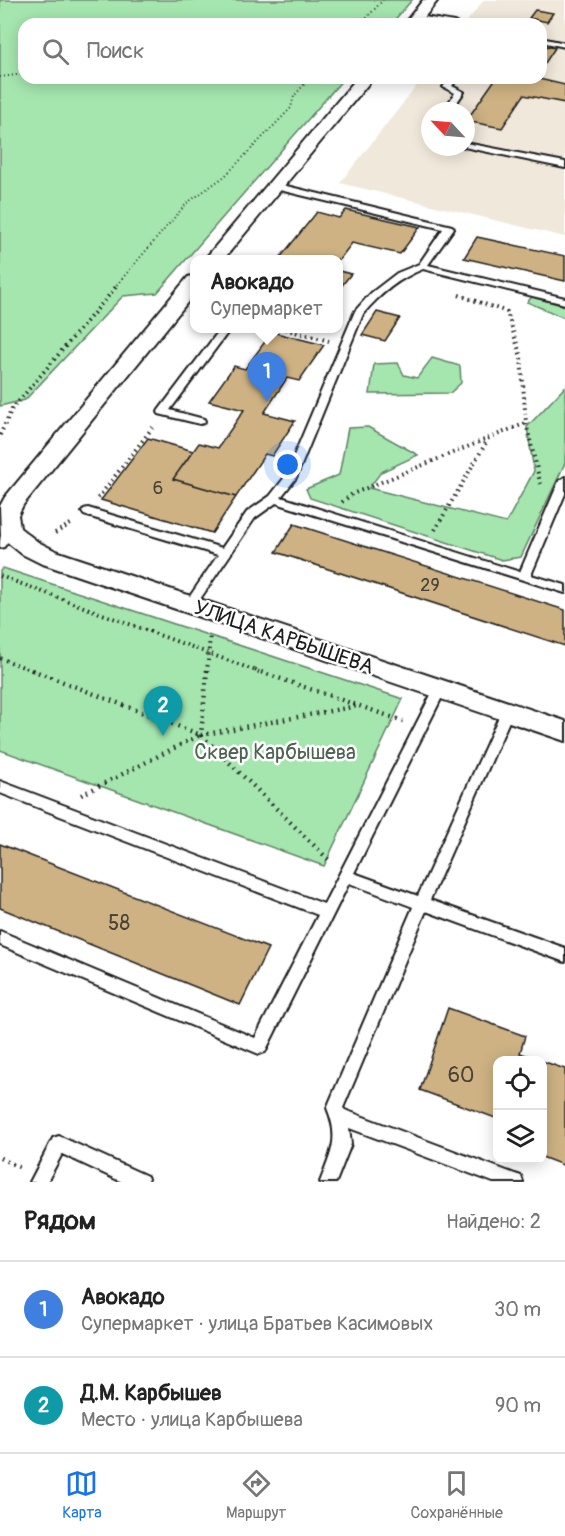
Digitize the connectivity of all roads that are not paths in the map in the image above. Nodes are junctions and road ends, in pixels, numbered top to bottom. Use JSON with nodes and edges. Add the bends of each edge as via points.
{"nodes":[{"id":1,"x":431,"y":0,"type":"edge"},
{"id":2,"x":416,"y":18,"type":"edge"},
{"id":3,"x":547,"y":41,"type":"edge"},
{"id":4,"x":565,"y":45,"type":"edge"},
{"id":5,"x":360,"y":84,"type":"edge"},
{"id":6,"x":449,"y":84,"type":"edge"},
{"id":7,"x":453,"y":102,"type":"edge"},
{"id":8,"x":475,"y":147,"type":"edge"},
{"id":9,"x":565,"y":165,"type":"edge"},
{"id":10,"x":274,"y":186,"type":"junction"},
{"id":11,"x":217,"y":255,"type":"edge"},
{"id":12,"x":422,"y":266,"type":"junction"},
{"id":13,"x":190,"y":292,"type":"edge"},
{"id":14,"x":565,"y":301,"type":"edge"},
{"id":15,"x":222,"y":333,"type":"edge"},
{"id":16,"x":200,"y":422,"type":"dead end"},
{"id":17,"x":565,"y":482,"type":"edge"},
{"id":18,"x":274,"y":499,"type":"junction"},
{"id":19,"x":88,"y":512,"type":"road end"},
{"id":20,"x":4,"y":526,"type":"edge"},
{"id":21,"x":225,"y":553,"type":"junction"},
{"id":22,"x":524,"y":577,"type":"junction"},
{"id":23,"x":565,"y":589,"type":"edge"},
{"id":24,"x":201,"y":608,"type":"junction"},
{"id":25,"x":440,"y":689,"type":"junction"},
{"id":26,"x":507,"y":712,"type":"junction"},
{"id":27,"x":565,"y":731,"type":"edge"},
{"id":28,"x":0,"y":787,"type":"edge"},
{"id":29,"x":346,"y":876,"type":"junction"},
{"id":30,"x":421,"y":905,"type":"junction"},
{"id":31,"x":327,"y":912,"type":"junction"},
{"id":32,"x":0,"y":939,"type":"edge"},
{"id":33,"x":565,"y":955,"type":"edge"},
{"id":34,"x":339,"y":1116,"type":"junction"},
{"id":35,"x":38,"y":1182,"type":"edge"},
{"id":36,"x":141,"y":1182,"type":"edge"},
{"id":37,"x":328,"y":1182,"type":"edge"},
{"id":38,"x":515,"y":1182,"type":"edge"}],
"edges":[{"from":1,"to":2,"type":"street"},
{"from":3,"to":4,"type":"lane"},
{"from":5,"to":10,"type":"street"},
{"from":6,"to":7,"type":"lane","via":[[447,87],[460,92]]},
{"from":8,"to":9,"type":"lane"},
{"from":10,"to":11,"type":"street"},
{"from":10,"to":12,"type":"lane","via":[[449,228]]},
{"from":12,"to":14,"type":"lane"},
{"from":12,"to":18,"type":"lane","via":[[400,275],[358,313],[290,478]]},
{"from":13,"to":20,"type":"street","via":[[13,502]]},
{"from":15,"to":16,"type":"lane","via":[[163,412]]},
{"from":17,"to":22,"type":"lane"},
{"from":18,"to":21,"type":"lane","via":[[251,514]]},
{"from":18,"to":22,"type":"lane"},
{"from":19,"to":21,"type":"lane"},
{"from":20,"to":24,"type":"street","name":"УЛИЦА КАРБЫШЕВА","via":[[30,548],[48,557]]},
{"from":21,"to":24,"type":"lane"},
{"from":22,"to":23,"type":"lane"},
{"from":24,"to":25,"type":"street","name":"УЛИЦА КАРБЫШЕВА"},
{"from":25,"to":26,"type":"street","name":"УЛИЦА КАРБЫШЕВА"},
{"from":25,"to":29,"type":"lane"},
{"from":26,"to":27,"type":"street","name":"УЛИЦА КАРБЫШЕВА"},
{"from":26,"to":30,"type":"lane"},
{"from":28,"to":31,"type":"lane"},
{"from":29,"to":30,"type":"lane"},
{"from":29,"to":31,"type":"lane"},
{"from":30,"to":33,"type":"lane"},
{"from":30,"to":34,"type":"lane","via":[[335,1108]]},
{"from":31,"to":32,"type":"lane","via":[[259,1047]]},
{"from":34,"to":37,"type":"lane","via":[[343,1144]]},
{"from":34,"to":38,"type":"lane"},
{"from":35,"to":36,"type":"lane","via":[[59,1144]]}]}
